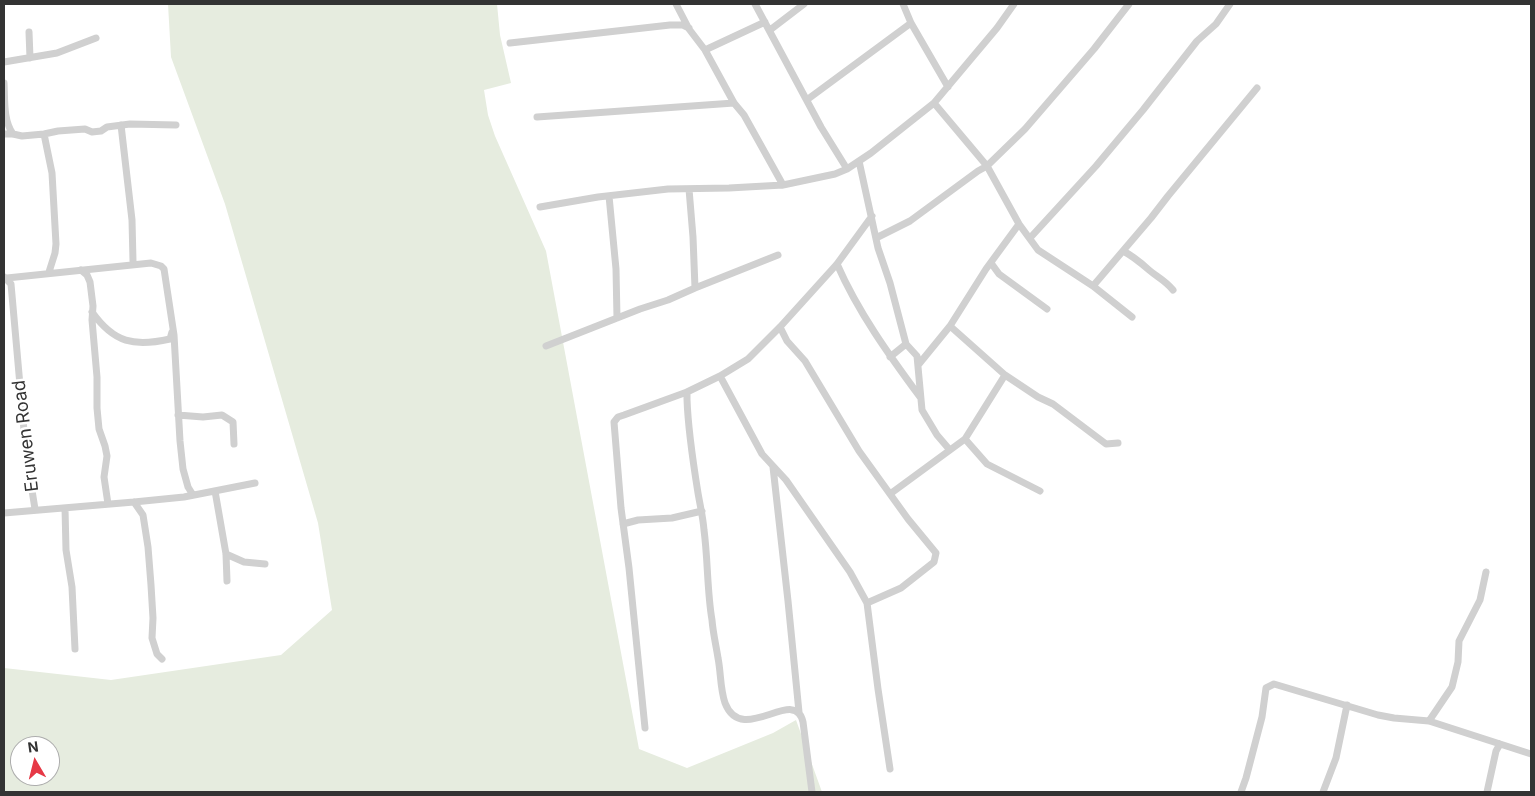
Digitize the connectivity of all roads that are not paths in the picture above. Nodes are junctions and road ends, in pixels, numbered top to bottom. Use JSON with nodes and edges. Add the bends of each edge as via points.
{"nodes":[{"id":1,"x":676,"y":4,"type":"edge"},
{"id":2,"x":755,"y":4,"type":"edge"},
{"id":3,"x":804,"y":4,"type":"edge"},
{"id":4,"x":903,"y":4,"type":"edge"},
{"id":5,"x":1014,"y":4,"type":"edge"},
{"id":6,"x":1129,"y":4,"type":"edge"},
{"id":7,"x":1230,"y":4,"type":"edge"},
{"id":8,"x":765,"y":22,"type":"junction"},
{"id":9,"x":911,"y":23,"type":"junction"},
{"id":10,"x":689,"y":29,"type":"junction"},
{"id":11,"x":770,"y":30,"type":"junction"},
{"id":12,"x":29,"y":32,"type":"dead end"},
{"id":13,"x":96,"y":38,"type":"dead end"},
{"id":14,"x":510,"y":43,"type":"dead end"},
{"id":15,"x":706,"y":50,"type":"junction"},
{"id":16,"x":30,"y":58,"type":"junction"},
{"id":17,"x":4,"y":62,"type":"edge"},
{"id":18,"x":4,"y":83,"type":"edge"},
{"id":19,"x":948,"y":87,"type":"junction"},
{"id":20,"x":1257,"y":88,"type":"dead end"},
{"id":21,"x":808,"y":99,"type":"junction"},
{"id":22,"x":734,"y":103,"type":"junction"},
{"id":23,"x":934,"y":103,"type":"junction"},
{"id":24,"x":537,"y":117,"type":"dead end"},
{"id":25,"x":176,"y":124,"type":"dead end"},
{"id":26,"x":121,"y":125,"type":"junction"},
{"id":27,"x":4,"y":134,"type":"edge"},
{"id":28,"x":13,"y":134,"type":"junction"},
{"id":29,"x":44,"y":134,"type":"junction"},
{"id":30,"x":859,"y":161,"type":"junction"},
{"id":31,"x":987,"y":166,"type":"junction"},
{"id":32,"x":847,"y":169,"type":"junction"},
{"id":33,"x":783,"y":184,"type":"junction"},
{"id":34,"x":689,"y":188,"type":"junction"},
{"id":35,"x":609,"y":196,"type":"junction"},
{"id":36,"x":540,"y":207,"type":"dead end"},
{"id":37,"x":872,"y":216,"type":"junction"},
{"id":38,"x":1019,"y":224,"type":"junction"},
{"id":39,"x":876,"y":238,"type":"junction"},
{"id":40,"x":1030,"y":238,"type":"junction"},
{"id":41,"x":1122,"y":251,"type":"junction"},
{"id":42,"x":778,"y":255,"type":"dead end"},
{"id":43,"x":134,"y":261,"type":"dead end"},
{"id":44,"x":991,"y":263,"type":"junction"},
{"id":45,"x":837,"y":264,"type":"junction"},
{"id":46,"x":81,"y":270,"type":"junction"},
{"id":47,"x":49,"y":272,"type":"junction"},
{"id":48,"x":5,"y":277,"type":"edge"},
{"id":49,"x":1093,"y":286,"type":"junction"},
{"id":50,"x":695,"y":288,"type":"junction"},
{"id":51,"x":1173,"y":290,"type":"dead end"},
{"id":52,"x":1047,"y":309,"type":"dead end"},
{"id":53,"x":92,"y":312,"type":"junction"},
{"id":54,"x":1132,"y":317,"type":"dead end"},
{"id":55,"x":617,"y":318,"type":"junction"},
{"id":56,"x":950,"y":326,"type":"junction"},
{"id":57,"x":780,"y":328,"type":"junction"},
{"id":58,"x":172,"y":330,"type":"junction"},
{"id":59,"x":906,"y":344,"type":"junction"},
{"id":60,"x":546,"y":346,"type":"dead end"},
{"id":61,"x":890,"y":357,"type":"junction"},
{"id":62,"x":919,"y":364,"type":"junction"},
{"id":63,"x":1005,"y":375,"type":"junction"},
{"id":64,"x":720,"y":376,"type":"junction"},
{"id":65,"x":687,"y":392,"type":"junction"},
{"id":66,"x":920,"y":398,"type":"junction"},
{"id":67,"x":178,"y":415,"type":"junction"},
{"id":68,"x":965,"y":439,"type":"junction"},
{"id":69,"x":1118,"y":443,"type":"dead end"},
{"id":70,"x":234,"y":444,"type":"dead end"},
{"id":71,"x":949,"y":449,"type":"junction"},
{"id":72,"x":773,"y":466,"type":"junction"},
{"id":73,"x":255,"y":483,"type":"dead end"},
{"id":74,"x":214,"y":491,"type":"junction"},
{"id":75,"x":1040,"y":491,"type":"dead end"},
{"id":76,"x":890,"y":494,"type":"junction"},
{"id":77,"x":193,"y":495,"type":"junction"},
{"id":78,"x":134,"y":502,"type":"junction"},
{"id":79,"x":108,"y":504,"type":"junction"},
{"id":80,"x":65,"y":508,"type":"junction"},
{"id":81,"x":35,"y":509,"type":"junction"},
{"id":82,"x":702,"y":511,"type":"junction"},
{"id":83,"x":4,"y":513,"type":"edge"},
{"id":84,"x":623,"y":524,"type":"junction"},
{"id":85,"x":226,"y":554,"type":"junction"},
{"id":86,"x":265,"y":564,"type":"dead end"},
{"id":87,"x":1486,"y":572,"type":"dead end"},
{"id":88,"x":227,"y":581,"type":"dead end"},
{"id":89,"x":867,"y":603,"type":"junction"},
{"id":90,"x":75,"y":649,"type":"dead end"},
{"id":91,"x":162,"y":660,"type":"dead end"},
{"id":92,"x":1347,"y":705,"type":"junction"},
{"id":93,"x":799,"y":712,"type":"junction"},
{"id":94,"x":1429,"y":721,"type":"junction"},
{"id":95,"x":645,"y":728,"type":"dead end"},
{"id":96,"x":1496,"y":746,"type":"junction"},
{"id":97,"x":1531,"y":754,"type":"edge"},
{"id":98,"x":890,"y":769,"type":"dead end"},
{"id":99,"x":812,"y":792,"type":"edge"},
{"id":100,"x":1241,"y":792,"type":"edge"},
{"id":101,"x":1323,"y":792,"type":"edge"},
{"id":102,"x":1487,"y":792,"type":"edge"}],
"edges":[{"from":1,"to":10,"type":"street"},
{"from":2,"to":8,"type":"street"},
{"from":3,"to":11,"type":"street"},
{"from":4,"to":9,"type":"street"},
{"from":5,"to":19,"type":"street"},
{"from":6,"to":31,"type":"street","via":[[1025,130]]},
{"from":7,"to":40,"type":"street","via":[[1096,166]]},
{"from":8,"to":11,"type":"street"},
{"from":8,"to":15,"type":"street"},
{"from":9,"to":19,"type":"street"},
{"from":9,"to":21,"type":"street"},
{"from":10,"to":14,"type":"street","via":[[683,25],[670,25]]},
{"from":10,"to":15,"type":"street"},
{"from":11,"to":21,"type":"street"},
{"from":12,"to":16,"type":"street"},
{"from":13,"to":16,"type":"street","via":[[57,53]]},
{"from":15,"to":22,"type":"street"},
{"from":16,"to":17,"type":"street"},
{"from":18,"to":28,"type":"street","via":[[8,123]]},
{"from":19,"to":23,"type":"street"},
{"from":20,"to":41,"type":"street"},
{"from":21,"to":32,"type":"street"},
{"from":22,"to":24,"type":"street"},
{"from":22,"to":33,"type":"street"},
{"from":23,"to":30,"type":"street"},
{"from":23,"to":31,"type":"street"},
{"from":25,"to":26,"type":"street"},
{"from":26,"to":29,"type":"street","via":[[101,131],[85,129]]},
{"from":26,"to":43,"type":"street"},
{"from":27,"to":28,"type":"street"},
{"from":28,"to":29,"type":"street"},
{"from":29,"to":47,"type":"street","via":[[52,173],[56,244]]},
{"from":30,"to":32,"type":"street"},
{"from":30,"to":37,"type":"street"},
{"from":31,"to":38,"type":"street"},
{"from":31,"to":39,"type":"street","via":[[910,221]]},
{"from":32,"to":33,"type":"street"},
{"from":33,"to":34,"type":"street"},
{"from":34,"to":35,"type":"street"},
{"from":34,"to":50,"type":"street"},
{"from":35,"to":36,"type":"street"},
{"from":35,"to":55,"type":"street"},
{"from":37,"to":39,"type":"street"},
{"from":37,"to":45,"type":"street"},
{"from":38,"to":40,"type":"street"},
{"from":38,"to":44,"type":"street"},
{"from":39,"to":59,"type":"street"},
{"from":40,"to":49,"type":"street","via":[[1041,252]]},
{"from":41,"to":49,"type":"street"},
{"from":41,"to":51,"type":"street","via":[[1142,262]]},
{"from":42,"to":50,"type":"street"},
{"from":44,"to":52,"type":"street","via":[[1003,278]]},
{"from":44,"to":56,"type":"street"},
{"from":45,"to":57,"type":"street"},
{"from":45,"to":61,"type":"street","via":[[847,289]]},
{"from":46,"to":47,"type":"street"},
{"from":46,"to":53,"type":"street","via":[[90,282]]},
{"from":46,"to":58,"type":"street","via":[[151,263],[161,266],[166,274]]},
{"from":47,"to":48,"type":"street"},
{"from":48,"to":81,"type":"street","name":"Eruwen Road","via":[[11,284],[26,453]]},
{"from":49,"to":54,"type":"street"},
{"from":50,"to":55,"type":"street"},
{"from":53,"to":58,"type":"street","via":[[108,332],[126,341],[170,339]]},
{"from":53,"to":79,"type":"street","via":[[99,429],[107,456],[104,477]]},
{"from":55,"to":60,"type":"street"},
{"from":56,"to":62,"type":"street"},
{"from":56,"to":63,"type":"street"},
{"from":57,"to":64,"type":"street","via":[[748,359]]},
{"from":57,"to":76,"type":"street","via":[[805,361],[859,451]]},
{"from":58,"to":67,"type":"street"},
{"from":59,"to":61,"type":"street"},
{"from":59,"to":62,"type":"street","via":[[917,356]]},
{"from":61,"to":66,"type":"street"},
{"from":62,"to":66,"type":"street"},
{"from":63,"to":68,"type":"street"},
{"from":63,"to":69,"type":"street","via":[[1038,398],[1053,404],[1106,444]]},
{"from":64,"to":65,"type":"street"},
{"from":64,"to":72,"type":"street","via":[[760,450]]},
{"from":65,"to":82,"type":"street"},
{"from":65,"to":84,"type":"street","via":[[614,422]]},
{"from":66,"to":71,"type":"street","via":[[922,410]]},
{"from":67,"to":70,"type":"street","via":[[224,416],[234,423]]},
{"from":67,"to":77,"type":"street","via":[[183,469]]},
{"from":68,"to":71,"type":"street"},
{"from":68,"to":75,"type":"street","via":[[987,464]]},
{"from":71,"to":76,"type":"street"},
{"from":72,"to":89,"type":"street","via":[[850,572]]},
{"from":72,"to":93,"type":"street"},
{"from":73,"to":74,"type":"street"},
{"from":74,"to":77,"type":"street"},
{"from":74,"to":85,"type":"street"},
{"from":76,"to":89,"type":"street","via":[[934,549],[936,557],[901,588]]},
{"from":77,"to":78,"type":"street"},
{"from":78,"to":79,"type":"street"},
{"from":78,"to":91,"type":"street","via":[[142,515],[148,547],[152,638]]},
{"from":79,"to":80,"type":"street"},
{"from":80,"to":81,"type":"street"},
{"from":80,"to":90,"type":"street"},
{"from":81,"to":83,"type":"street"},
{"from":82,"to":84,"type":"street"},
{"from":82,"to":93,"type":"street","via":[[712,620],[727,707],[734,717],[744,720],[788,710]]},
{"from":84,"to":95,"type":"street"},
{"from":85,"to":86,"type":"street","via":[[244,562]]},
{"from":85,"to":88,"type":"street"},
{"from":87,"to":94,"type":"street","via":[[1480,600],[1459,641],[1452,688]]},
{"from":89,"to":98,"type":"street"},
{"from":92,"to":94,"type":"street","via":[[1394,718]]},
{"from":92,"to":100,"type":"street","via":[[1274,684],[1266,688],[1262,717]]},
{"from":92,"to":101,"type":"street","via":[[1336,758]]},
{"from":93,"to":99,"type":"street"},
{"from":94,"to":96,"type":"street"},
{"from":96,"to":97,"type":"street","via":[[1513,747]]},
{"from":96,"to":102,"type":"street"}]}
